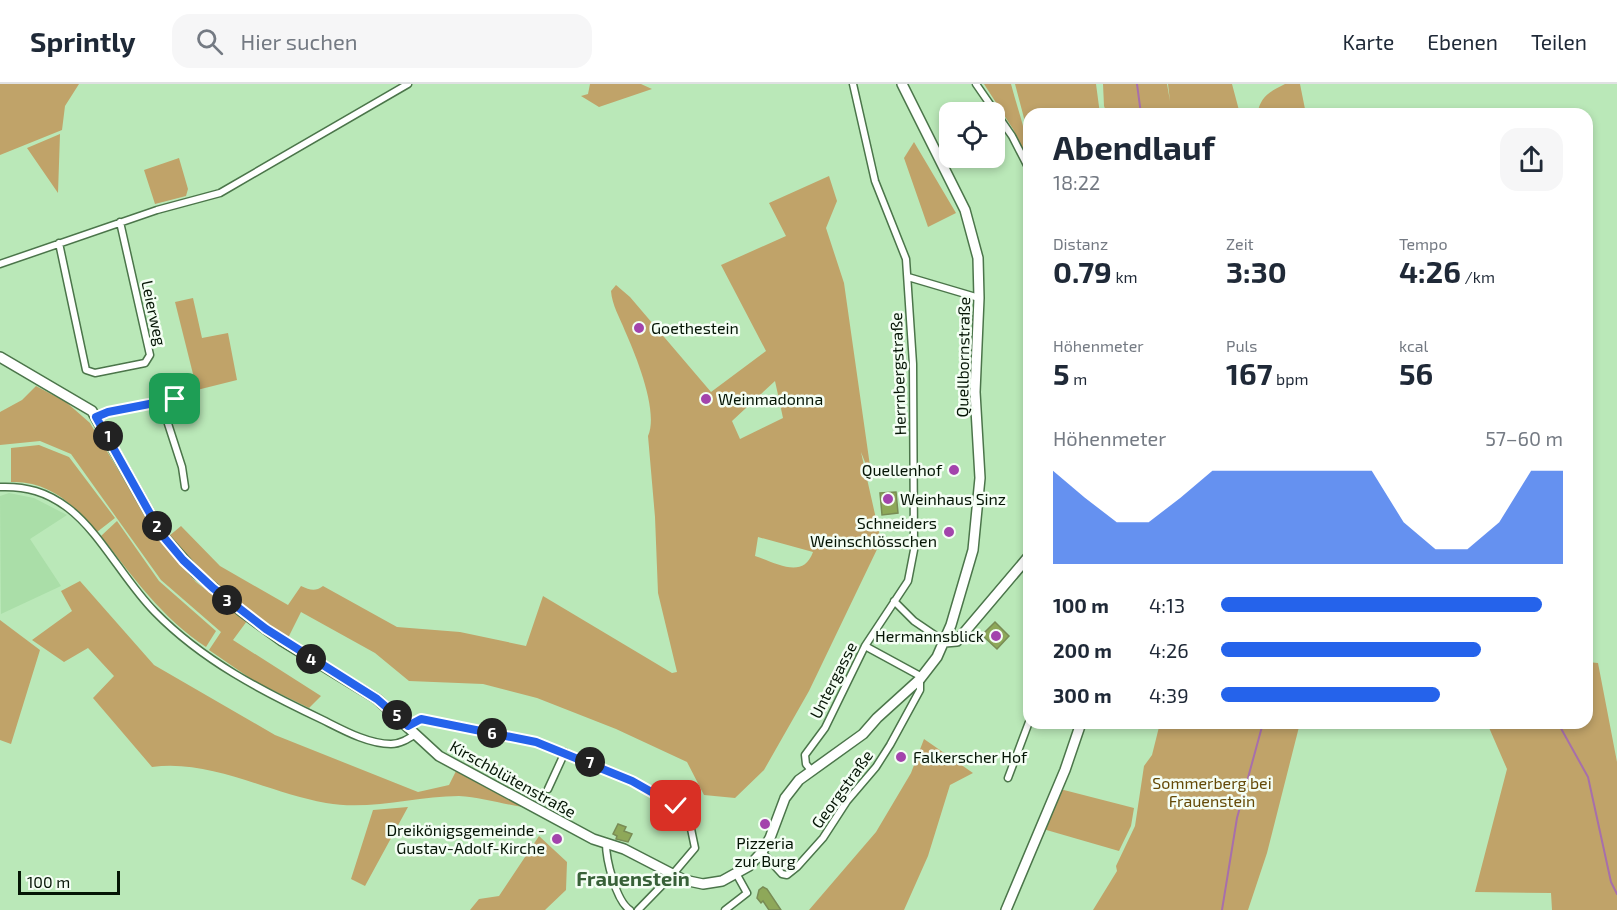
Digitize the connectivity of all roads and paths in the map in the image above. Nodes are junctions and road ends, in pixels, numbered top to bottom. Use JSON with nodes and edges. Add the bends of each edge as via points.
{"nodes":[{"id":1,"x":408,"y":84,"type":"edge"},
{"id":2,"x":854,"y":84,"type":"edge"},
{"id":3,"x":902,"y":84,"type":"edge"},
{"id":4,"x":976,"y":84,"type":"edge"},
{"id":5,"x":1023,"y":157,"type":"edge"},
{"id":6,"x":120,"y":222,"type":"junction"},
{"id":7,"x":59,"y":243,"type":"junction"},
{"id":8,"x":0,"y":264,"type":"edge"},
{"id":9,"x":908,"y":278,"type":"junction"},
{"id":10,"x":979,"y":298,"type":"junction"},
{"id":11,"x":0,"y":357,"type":"edge"},
{"id":12,"x":192,"y":395,"type":"dead end"},
{"id":13,"x":161,"y":402,"type":"junction"},
{"id":14,"x":96,"y":417,"type":"junction"},
{"id":15,"x":0,"y":487,"type":"edge"},
{"id":16,"x":185,"y":487,"type":"dead end"},
{"id":17,"x":1023,"y":563,"type":"edge"},
{"id":18,"x":894,"y":601,"type":"junction"},
{"id":19,"x":945,"y":642,"type":"junction"},
{"id":20,"x":865,"y":646,"type":"junction"},
{"id":21,"x":921,"y":678,"type":"junction"},
{"id":22,"x":408,"y":726,"type":"junction"},
{"id":23,"x":1026,"y":729,"type":"edge"},
{"id":24,"x":1079,"y":729,"type":"edge"},
{"id":25,"x":416,"y":734,"type":"junction"},
{"id":26,"x":566,"y":752,"type":"junction"},
{"id":27,"x":811,"y":770,"type":"junction"},
{"id":28,"x":1008,"y":778,"type":"dead end"},
{"id":29,"x":548,"y":789,"type":"dead end"},
{"id":30,"x":606,"y":843,"type":"junction"},
{"id":31,"x":762,"y":852,"type":"junction"},
{"id":32,"x":673,"y":874,"type":"junction"},
{"id":33,"x":737,"y":875,"type":"junction"},
{"id":34,"x":624,"y":905,"type":"junction"},
{"id":35,"x":617,"y":910,"type":"edge"},
{"id":36,"x":630,"y":910,"type":"edge"},
{"id":37,"x":638,"y":910,"type":"edge"},
{"id":38,"x":724,"y":910,"type":"edge"},
{"id":39,"x":1006,"y":910,"type":"edge"}],
"edges":[{"from":1,"to":6,"type":"street","via":[[220,193]]},
{"from":2,"to":9,"type":"street","name":"Herrnbergstraße","via":[[875,181],[906,259]]},
{"from":3,"to":10,"type":"main road","name":"Quellbornstraße","via":[[966,210],[978,258]]},
{"from":4,"to":5,"type":"street"},
{"from":6,"to":7,"type":"street"},
{"from":6,"to":7,"type":"street","name":"Leierweg","via":[[150,355],[145,363],[95,373],[86,370]]},
{"from":7,"to":8,"type":"street"},
{"from":9,"to":10,"type":"street"},
{"from":9,"to":18,"type":"street","name":"Herrnbergstraße","via":[[915,530],[908,581]]},
{"from":10,"to":19,"type":"main road","name":"Quellbornstraße","via":[[975,392],[980,496],[972,556]]},
{"from":11,"to":14,"type":"main road","name":"Kirschblütenstraße","via":[[79,402]]},
{"from":12,"to":13,"type":"street"},
{"from":13,"to":14,"type":"street"},
{"from":13,"to":16,"type":"street"},
{"from":14,"to":22,"type":"main road","name":"Kirschblütenstraße","via":[[162,535],[183,560],[249,617],[377,699]]},
{"from":15,"to":25,"type":"street","via":[[34,489],[67,507],[156,613],[249,685],[351,734],[394,744]]},
{"from":17,"to":19,"type":"main road","via":[[957,641]]},
{"from":18,"to":19,"type":"street","via":[[914,621]]},
{"from":18,"to":20,"type":"street","name":"Untergasse"},
{"from":19,"to":21,"type":"main road","name":"Kirschblütenstraße"},
{"from":20,"to":21,"type":"street"},
{"from":20,"to":27,"type":"street","name":"Untergasse","via":[[830,718],[805,755]]},
{"from":21,"to":27,"type":"main road","name":"Kirschblütenstraße","via":[[863,734]]},
{"from":21,"to":31,"type":"street","name":"Georgstraße","via":[[920,690],[890,745],[823,838],[797,867],[787,875],[782,874]]},
{"from":22,"to":25,"type":"main road","name":"Kirschblütenstraße"},
{"from":22,"to":26,"type":"street","via":[[421,719],[536,742]]},
{"from":23,"to":28,"type":"street"},
{"from":24,"to":39,"type":"main road"},
{"from":25,"to":30,"type":"main road","name":"Kirschblütenstraße","via":[[438,756]]},
{"from":26,"to":29,"type":"street"},
{"from":26,"to":32,"type":"street","via":[[669,800],[680,811],[690,824],[694,848]]},
{"from":27,"to":31,"type":"main road","name":"Kirschblütenstraße","via":[[785,798]]},
{"from":30,"to":32,"type":"main road","name":"Kirschblütenstraße"},
{"from":30,"to":34,"type":"street","via":[[613,879]]},
{"from":31,"to":33,"type":"main road","name":"Kirschblütenstraße"},
{"from":32,"to":33,"type":"main road","name":"Kirschblütenstraße","via":[[703,884]]},
{"from":32,"to":37,"type":"street"},
{"from":33,"to":38,"type":"street","via":[[747,893]]},
{"from":34,"to":35,"type":"street"},
{"from":34,"to":36,"type":"street"}]}
